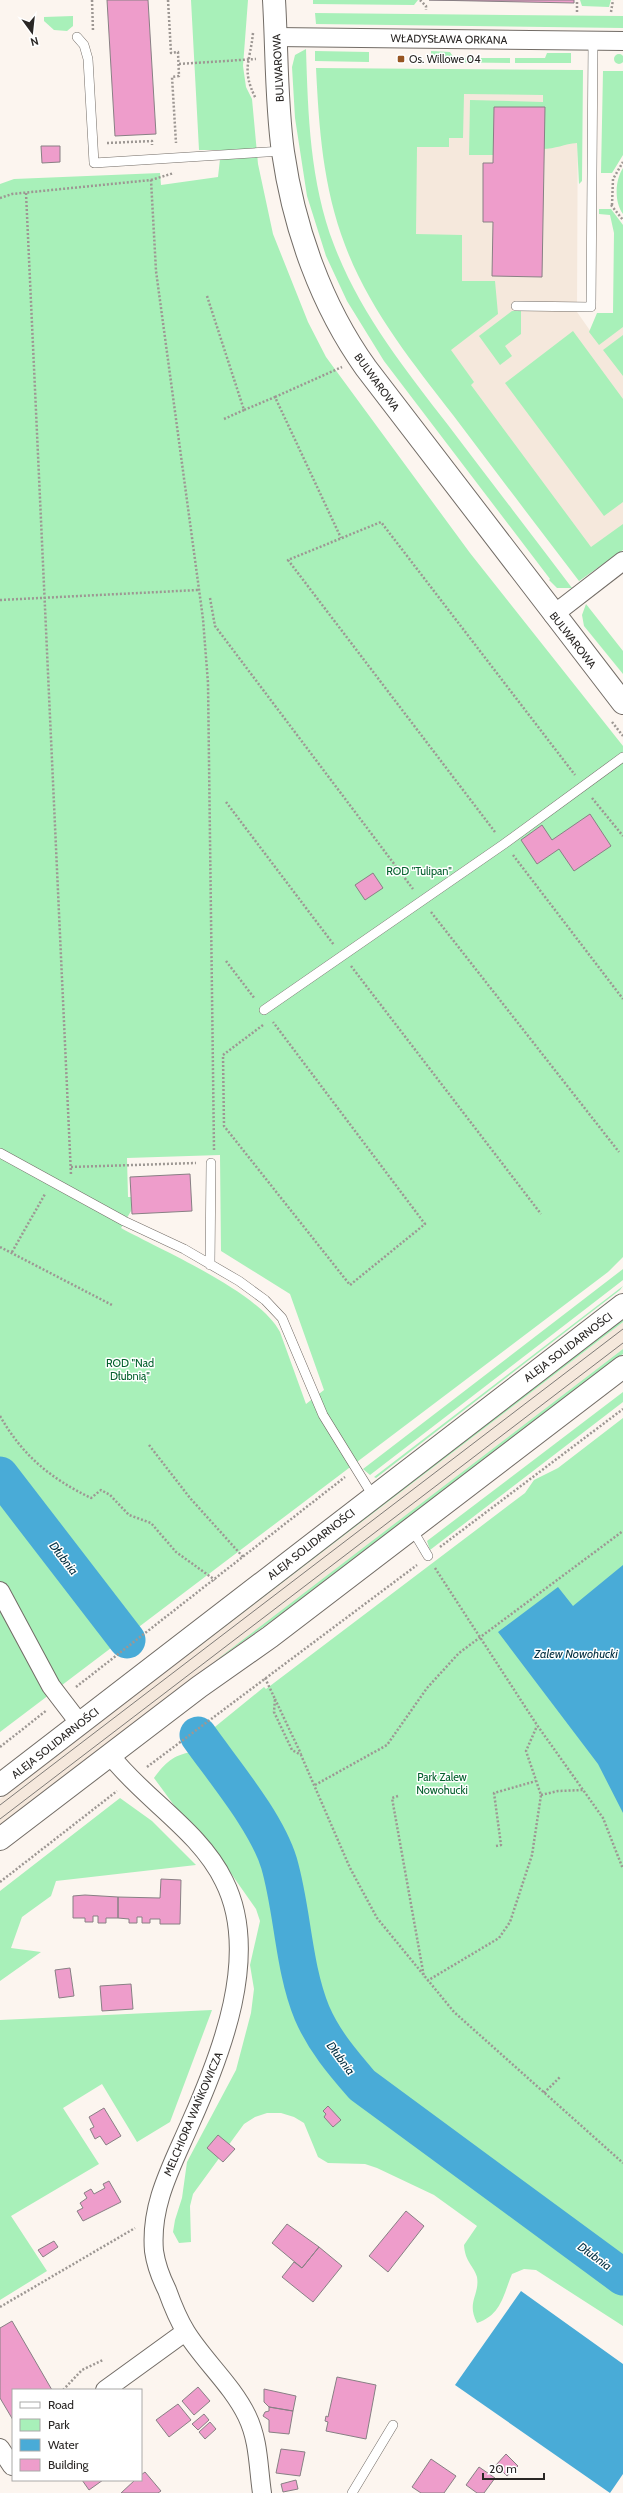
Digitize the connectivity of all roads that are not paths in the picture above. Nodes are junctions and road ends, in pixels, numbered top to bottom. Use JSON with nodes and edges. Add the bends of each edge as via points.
{"nodes":[{"id":1,"x":274,"y":0,"type":"edge"},
{"id":2,"x":77,"y":37,"type":"dead end"},
{"id":3,"x":276,"y":37,"type":"junction"},
{"id":4,"x":593,"y":40,"type":"junction"},
{"id":5,"x":623,"y":41,"type":"edge"},
{"id":6,"x":283,"y":152,"type":"junction"},
{"id":7,"x":516,"y":306,"type":"dead end"},
{"id":8,"x":623,"y":561,"type":"edge"},
{"id":9,"x":553,"y":615,"type":"junction"},
{"id":10,"x":623,"y":703,"type":"edge"},
{"id":11,"x":623,"y":757,"type":"edge"},
{"id":12,"x":264,"y":1010,"type":"road end"},
{"id":13,"x":0,"y":1153,"type":"edge"},
{"id":14,"x":213,"y":1159,"type":"road end"},
{"id":15,"x":210,"y":1265,"type":"junction"},
{"id":16,"x":623,"y":1304,"type":"edge"},
{"id":17,"x":623,"y":1367,"type":"edge"},
{"id":18,"x":373,"y":1496,"type":"junction"},
{"id":19,"x":412,"y":1529,"type":"junction"},
{"id":20,"x":426,"y":1558,"type":"road end"},
{"id":21,"x":0,"y":1590,"type":"edge"},
{"id":22,"x":80,"y":1724,"type":"junction"},
{"id":23,"x":110,"y":1755,"type":"junction"},
{"id":24,"x":0,"y":1785,"type":"edge"},
{"id":25,"x":0,"y":1839,"type":"edge"},
{"id":26,"x":186,"y":2332,"type":"junction"},
{"id":27,"x":106,"y":2389,"type":"edge"},
{"id":28,"x":393,"y":2425,"type":"dead end"},
{"id":29,"x":0,"y":2448,"type":"edge"},
{"id":30,"x":8,"y":2469,"type":"edge"},
{"id":31,"x":262,"y":2493,"type":"edge"},
{"id":32,"x":352,"y":2493,"type":"edge"}],
"edges":[{"from":1,"to":3,"type":"street","name":"BULWAROWA"},
{"from":2,"to":6,"type":"lane","via":[[84,45],[88,59],[94,163]]},
{"from":3,"to":4,"type":"street","name":"WŁADYSŁAWA ORKANA"},
{"from":3,"to":6,"type":"street","name":"BULWAROWA"},
{"from":4,"to":5,"type":"street","name":"WŁADYSŁAWA ORKANA"},
{"from":4,"to":7,"type":"lane","via":[[590,307]]},
{"from":6,"to":9,"type":"street","name":"BULWAROWA","via":[[295,208],[311,261],[329,306],[350,345]]},
{"from":8,"to":9,"type":"street"},
{"from":9,"to":10,"type":"street","name":"BULWAROWA"},
{"from":11,"to":12,"type":"lane","via":[[504,844]]},
{"from":13,"to":15,"type":"lane"},
{"from":14,"to":15,"type":"lane"},
{"from":15,"to":18,"type":"lane","via":[[239,1281],[265,1300],[282,1318],[323,1415]]},
{"from":16,"to":18,"type":"street","name":"ALEJA SOLIDARNOŚCI"},
{"from":17,"to":19,"type":"street"},
{"from":18,"to":22,"type":"street","name":"ALEJA SOLIDARNOŚCI"},
{"from":19,"to":20,"type":"lane"},
{"from":19,"to":23,"type":"street"},
{"from":21,"to":22,"type":"street","via":[[51,1686]]},
{"from":22,"to":24,"type":"street","name":"ALEJA SOLIDARNOŚCI"},
{"from":23,"to":25,"type":"street"},
{"from":23,"to":26,"type":"street","name":"MELCHIORA WAŃKOWICZA","via":[[131,1780],[203,1848],[224,1879],[234,1905],[238,1927],[236,1985],[220,2055],[157,2204],[154,2252],[158,2271]]},
{"from":26,"to":27,"type":"street"},
{"from":26,"to":31,"type":"street","name":"MELCHIORA WAŃKOWICZA","via":[[247,2415],[257,2443]]},
{"from":28,"to":32,"type":"lane"},
{"from":29,"to":30,"type":"street"}]}
